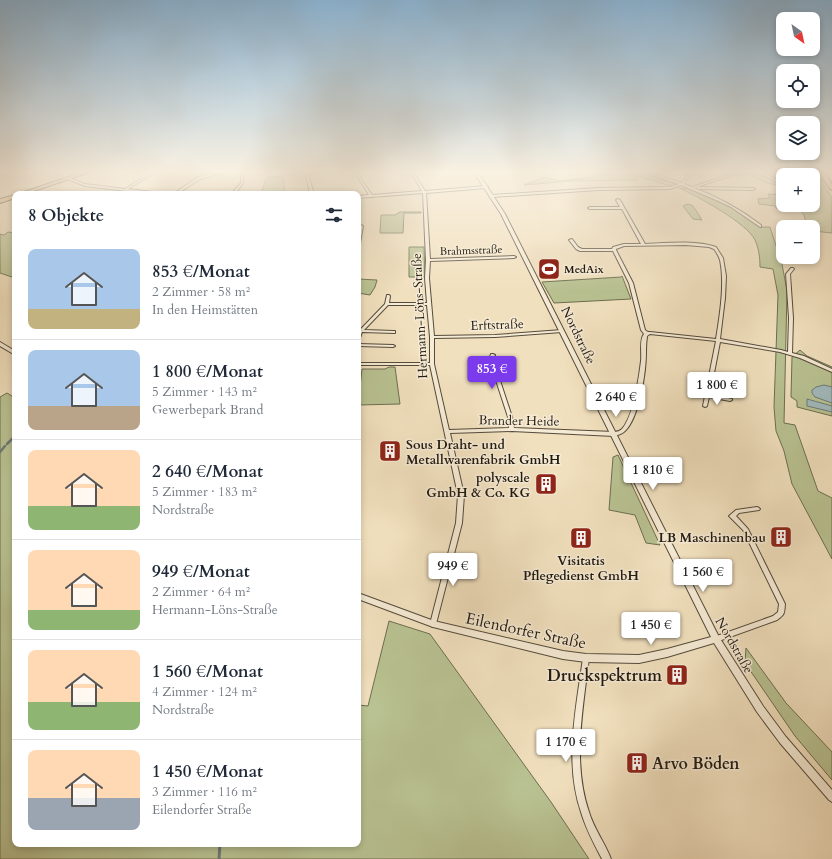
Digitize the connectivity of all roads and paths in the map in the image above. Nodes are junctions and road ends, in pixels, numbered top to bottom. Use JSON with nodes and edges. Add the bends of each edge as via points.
{"nodes":[{"id":1,"x":425,"y":211,"type":"edge"},
{"id":2,"x":501,"y":211,"type":"edge"},
{"id":3,"x":624,"y":211,"type":"edge"},
{"id":4,"x":739,"y":211,"type":"edge"},
{"id":5,"x":760,"y":226,"type":"dead end"},
{"id":6,"x":572,"y":240,"type":"dead end"},
{"id":7,"x":644,"y":245,"type":"junction"},
{"id":8,"x":614,"y":250,"type":"junction"},
{"id":9,"x":514,"y":257,"type":"dead end"},
{"id":10,"x":428,"y":260,"type":"junction"},
{"id":11,"x":792,"y":269,"type":"dead end"},
{"id":12,"x":388,"y":296,"type":"dead end"},
{"id":13,"x":387,"y":304,"type":"junction"},
{"id":14,"x":429,"y":304,"type":"junction"},
{"id":15,"x":374,"y":316,"type":"junction"},
{"id":16,"x":382,"y":317,"type":"dead end"},
{"id":17,"x":361,"y":331,"type":"joint"},
{"id":18,"x":562,"y":331,"type":"junction"},
{"id":19,"x":394,"y":332,"type":"dead end"},
{"id":20,"x":647,"y":334,"type":"junction"},
{"id":21,"x":432,"y":337,"type":"junction"},
{"id":22,"x":717,"y":340,"type":"junction"},
{"id":23,"x":0,"y":344,"type":"edge"},
{"id":24,"x":361,"y":345,"type":"edge"},
{"id":25,"x":393,"y":346,"type":"dead end"},
{"id":26,"x":12,"y":351,"type":"edge"},
{"id":27,"x":790,"y":353,"type":"junction"},
{"id":28,"x":493,"y":356,"type":"dead end"},
{"id":29,"x":361,"y":364,"type":"edge"},
{"id":30,"x":432,"y":364,"type":"junction"},
{"id":31,"x":832,"y":371,"type":"edge"},
{"id":32,"x":707,"y":395,"type":"junction"},
{"id":33,"x":730,"y":400,"type":"dead end"},
{"id":34,"x":705,"y":406,"type":"dead end"},
{"id":35,"x":512,"y":429,"type":"junction"},
{"id":36,"x":447,"y":432,"type":"junction"},
{"id":37,"x":614,"y":434,"type":"junction"},
{"id":38,"x":757,"y":509,"type":"dead end"},
{"id":39,"x":361,"y":597,"type":"edge"},
{"id":40,"x":433,"y":624,"type":"junction"},
{"id":41,"x":716,"y":639,"type":"junction"},
{"id":42,"x":586,"y":658,"type":"junction"},
{"id":43,"x":832,"y":798,"type":"edge"},
{"id":44,"x":607,"y":859,"type":"edge"}],
"edges":[{"from":1,"to":10,"type":"street","name":"Hermann-Löns-Straße"},
{"from":2,"to":18,"type":"street","name":"Nordstraße"},
{"from":3,"to":7,"type":"street"},
{"from":4,"to":5,"type":"street"},
{"from":6,"to":8,"type":"street","via":[[581,250]]},
{"from":7,"to":8,"type":"street","via":[[624,246]]},
{"from":7,"to":22,"type":"street","via":[[704,245],[718,251],[723,269],[724,290]]},
{"from":8,"to":20,"type":"street","via":[[631,283],[643,330]]},
{"from":9,"to":10,"type":"street","name":"Brahmsstraße"},
{"from":10,"to":14,"type":"street","name":"Hermann-Löns-Straße"},
{"from":11,"to":27,"type":"street","via":[[788,274]]},
{"from":12,"to":13,"type":"street"},
{"from":13,"to":14,"type":"street"},
{"from":13,"to":15,"type":"street"},
{"from":14,"to":21,"type":"street","name":"Hermann-Löns-Straße"},
{"from":15,"to":16,"type":"street"},
{"from":15,"to":17,"type":"street"},
{"from":17,"to":19,"type":"street"},
{"from":18,"to":21,"type":"street","name":"Erftstraße"},
{"from":18,"to":37,"type":"street","name":"Nordstraße"},
{"from":20,"to":22,"type":"street","via":[[672,334]]},
{"from":20,"to":37,"type":"street","via":[[644,338],[637,401],[624,430]]},
{"from":21,"to":30,"type":"street","name":"Hermann-Löns-Straße"},
{"from":22,"to":27,"type":"street"},
{"from":22,"to":32,"type":"street"},
{"from":23,"to":26,"type":"street"},
{"from":24,"to":25,"type":"street"},
{"from":27,"to":31,"type":"street"},
{"from":28,"to":35,"type":"street","via":[[491,359]]},
{"from":29,"to":30,"type":"street"},
{"from":30,"to":36,"type":"street","name":"Hermann-Löns-Straße"},
{"from":32,"to":33,"type":"street"},
{"from":32,"to":34,"type":"street"},
{"from":35,"to":36,"type":"street","name":"Brander Heide"},
{"from":35,"to":37,"type":"street","name":"Brander Heide"},
{"from":36,"to":40,"type":"street","name":"Hermann-Löns-Straße","via":[[461,495],[459,523]]},
{"from":37,"to":41,"type":"street","name":"Nordstraße"},
{"from":38,"to":41,"type":"street","via":[[738,512],[732,516],[745,530],[782,604],[781,612],[775,618]]},
{"from":39,"to":40,"type":"street","name":"Eilendorfer Straße"},
{"from":40,"to":42,"type":"street","name":"Eilendorfer Straße","via":[[563,655]]},
{"from":41,"to":42,"type":"street","name":"Eilendorfer Straße","via":[[640,659]]},
{"from":41,"to":43,"type":"street","name":"Nordstraße","via":[[760,709]]},
{"from":42,"to":44,"type":"street","via":[[575,746],[576,776],[583,807]]}]}
